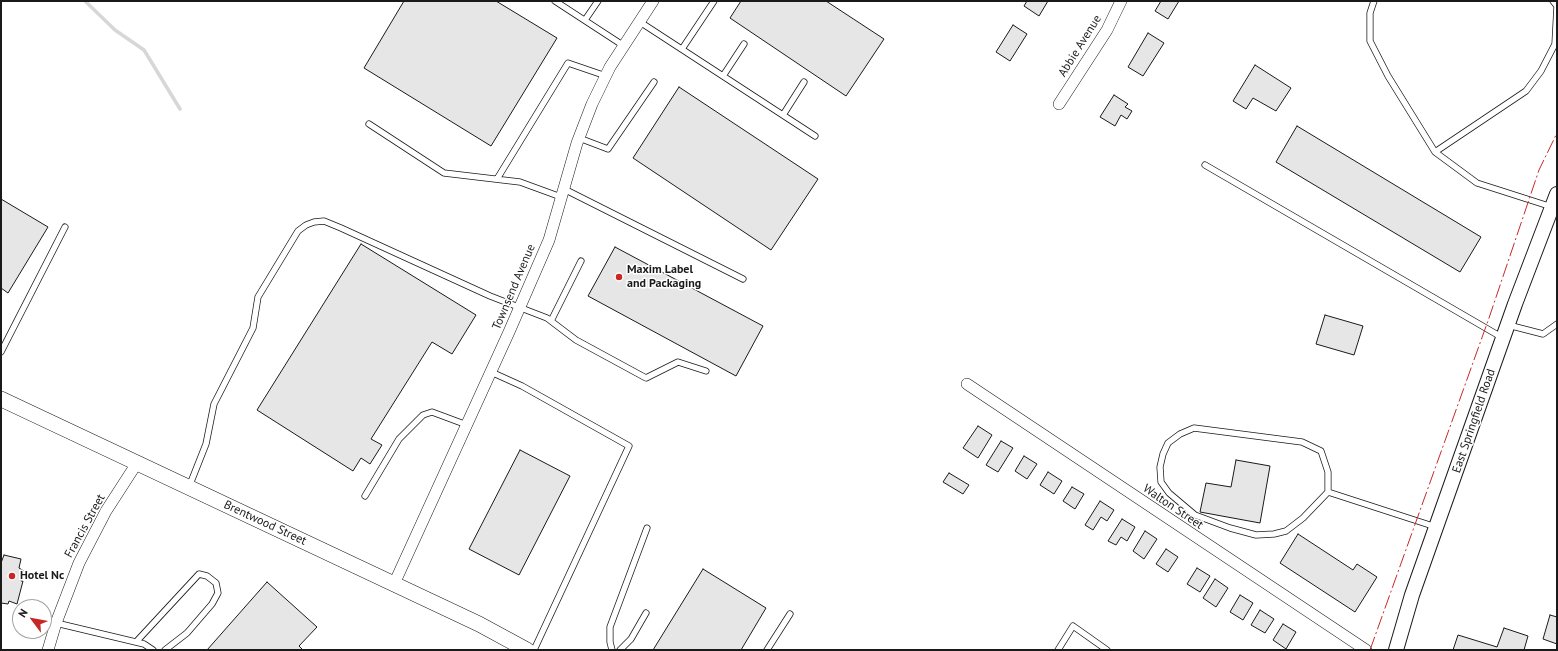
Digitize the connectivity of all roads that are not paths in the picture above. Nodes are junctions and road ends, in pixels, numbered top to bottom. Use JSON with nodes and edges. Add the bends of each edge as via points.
{"nodes":[{"id":1,"x":555,"y":1,"type":"edge"},
{"id":2,"x":598,"y":1,"type":"edge"},
{"id":3,"x":653,"y":1,"type":"edge"},
{"id":4,"x":714,"y":1,"type":"edge"},
{"id":5,"x":1120,"y":1,"type":"edge"},
{"id":6,"x":1374,"y":1,"type":"edge"},
{"id":7,"x":1553,"y":1,"type":"edge"},
{"id":8,"x":585,"y":20,"type":"junction"},
{"id":9,"x":640,"y":22,"type":"junction"},
{"id":10,"x":744,"y":44,"type":"dead end"},
{"id":11,"x":624,"y":46,"type":"junction"},
{"id":12,"x":682,"y":49,"type":"junction"},
{"id":13,"x":606,"y":76,"type":"junction"},
{"id":14,"x":723,"y":76,"type":"junction"},
{"id":15,"x":654,"y":82,"type":"dead end"},
{"id":16,"x":804,"y":82,"type":"dead end"},
{"id":17,"x":1058,"y":104,"type":"dead end"},
{"id":18,"x":783,"y":115,"type":"junction"},
{"id":19,"x":369,"y":124,"type":"dead end"},
{"id":20,"x":816,"y":136,"type":"dead end"},
{"id":21,"x":579,"y":138,"type":"junction"},
{"id":22,"x":1435,"y":152,"type":"junction"},
{"id":23,"x":1205,"y":165,"type":"dead end"},
{"id":24,"x":497,"y":179,"type":"junction"},
{"id":25,"x":563,"y":193,"type":"junction"},
{"id":26,"x":1555,"y":201,"type":"edge"},
{"id":27,"x":65,"y":227,"type":"dead end"},
{"id":28,"x":581,"y":261,"type":"dead end"},
{"id":29,"x":743,"y":280,"type":"dead end"},
{"id":30,"x":520,"y":308,"type":"junction"},
{"id":31,"x":551,"y":321,"type":"junction"},
{"id":32,"x":1508,"y":324,"type":"junction"},
{"id":33,"x":1557,"y":324,"type":"edge"},
{"id":34,"x":1503,"y":338,"type":"junction"},
{"id":35,"x":1,"y":352,"type":"edge"},
{"id":36,"x":706,"y":371,"type":"dead end"},
{"id":37,"x":491,"y":372,"type":"junction"},
{"id":38,"x":967,"y":384,"type":"dead end"},
{"id":39,"x":1,"y":399,"type":"edge"},
{"id":40,"x":467,"y":425,"type":"junction"},
{"id":41,"x":137,"y":463,"type":"junction"},
{"id":42,"x":188,"y":487,"type":"junction"},
{"id":43,"x":1328,"y":492,"type":"junction"},
{"id":44,"x":365,"y":496,"type":"dead end"},
{"id":45,"x":647,"y":528,"type":"dead end"},
{"id":46,"x":1436,"y":528,"type":"junction"},
{"id":47,"x":394,"y":584,"type":"junction"},
{"id":48,"x":646,"y":613,"type":"dead end"},
{"id":49,"x":790,"y":614,"type":"dead end"},
{"id":50,"x":56,"y":623,"type":"junction"},
{"id":51,"x":136,"y":642,"type":"junction"},
{"id":52,"x":48,"y":650,"type":"edge"},
{"id":53,"x":153,"y":650,"type":"edge"},
{"id":54,"x":166,"y":650,"type":"edge"},
{"id":55,"x":527,"y":650,"type":"edge"},
{"id":56,"x":534,"y":650,"type":"edge"},
{"id":57,"x":612,"y":650,"type":"edge"},
{"id":58,"x":620,"y":650,"type":"edge"},
{"id":59,"x":767,"y":650,"type":"edge"},
{"id":60,"x":1058,"y":650,"type":"edge"},
{"id":61,"x":1107,"y":650,"type":"edge"},
{"id":62,"x":1366,"y":650,"type":"edge"},
{"id":63,"x":1396,"y":650,"type":"edge"}],
"edges":[{"from":1,"to":8,"type":"lane"},
{"from":2,"to":8,"type":"lane"},
{"from":3,"to":9,"type":"street","name":"Townsend Avenue"},
{"from":4,"to":12,"type":"lane"},
{"from":5,"to":17,"type":"street","name":"Abbie Avenue","via":[[1107,30]]},
{"from":6,"to":22,"type":"lane","via":[[1370,14],[1370,41],[1388,76]]},
{"from":7,"to":22,"type":"lane","via":[[1557,6],[1555,44],[1541,71],[1526,91]]},
{"from":8,"to":11,"type":"lane"},
{"from":9,"to":11,"type":"street","name":"Townsend Avenue"},
{"from":9,"to":12,"type":"lane"},
{"from":10,"to":14,"type":"lane"},
{"from":11,"to":13,"type":"street","name":"Townsend Avenue"},
{"from":12,"to":14,"type":"lane"},
{"from":13,"to":21,"type":"street","name":"Townsend Avenue"},
{"from":13,"to":24,"type":"lane","via":[[568,63]]},
{"from":14,"to":18,"type":"lane"},
{"from":15,"to":21,"type":"lane","via":[[608,149]]},
{"from":16,"to":18,"type":"lane"},
{"from":18,"to":20,"type":"lane"},
{"from":19,"to":24,"type":"lane","via":[[444,172]]},
{"from":21,"to":25,"type":"street","name":"Townsend Avenue"},
{"from":22,"to":26,"type":"lane","via":[[1477,183]]},
{"from":23,"to":34,"type":"lane"},
{"from":24,"to":25,"type":"lane"},
{"from":25,"to":29,"type":"lane"},
{"from":25,"to":30,"type":"street","name":"Townsend Avenue","via":[[549,240]]},
{"from":26,"to":32,"type":"street","name":"East Springfield Road"},
{"from":27,"to":35,"type":"lane"},
{"from":28,"to":31,"type":"lane"},
{"from":30,"to":31,"type":"lane"},
{"from":30,"to":37,"type":"street","name":"Townsend Avenue"},
{"from":30,"to":42,"type":"lane","via":[[324,221],[306,225],[298,231],[258,297],[253,328],[214,404],[206,444]]},
{"from":31,"to":36,"type":"lane","via":[[576,340],[646,378],[678,362]]},
{"from":32,"to":33,"type":"lane","via":[[1543,334]]},
{"from":32,"to":34,"type":"street","name":"East Springfield Road"},
{"from":34,"to":46,"type":"street","name":"East Springfield Road"},
{"from":37,"to":40,"type":"street","name":"Townsend Avenue"},
{"from":37,"to":56,"type":"lane","via":[[522,386],[629,446]]},
{"from":38,"to":62,"type":"street","name":"Walton Street"},
{"from":39,"to":41,"type":"main road","name":"Brentwood Street"},
{"from":40,"to":44,"type":"lane","via":[[432,412],[423,414],[399,439]]},
{"from":40,"to":47,"type":"street","name":"Townsend Avenue"},
{"from":41,"to":42,"type":"main road","name":"Brentwood Street"},
{"from":41,"to":50,"type":"street","name":"Francis Street","via":[[106,511],[80,562]]},
{"from":42,"to":47,"type":"main road","name":"Brentwood Street"},
{"from":43,"to":43,"type":"lane","via":[[1328,472],[1321,451],[1302,442],[1194,428],[1180,434],[1168,444],[1160,467],[1161,482],[1169,493],[1195,515],[1256,535],[1286,531],[1303,518]]},
{"from":43,"to":46,"type":"lane"},
{"from":45,"to":57,"type":"lane","via":[[610,627]]},
{"from":46,"to":63,"type":"street","name":"East Springfield Road"},
{"from":47,"to":55,"type":"main road","name":"Brentwood Street"},
{"from":48,"to":58,"type":"lane","via":[[631,639]]},
{"from":49,"to":59,"type":"lane"},
{"from":50,"to":51,"type":"lane"},
{"from":50,"to":52,"type":"street","name":"Francis Street"},
{"from":51,"to":53,"type":"lane"},
{"from":51,"to":54,"type":"lane","via":[[199,574],[207,576],[216,583],[218,593],[212,604],[187,633]]},
{"from":60,"to":61,"type":"lane","via":[[1073,626]]}]}
